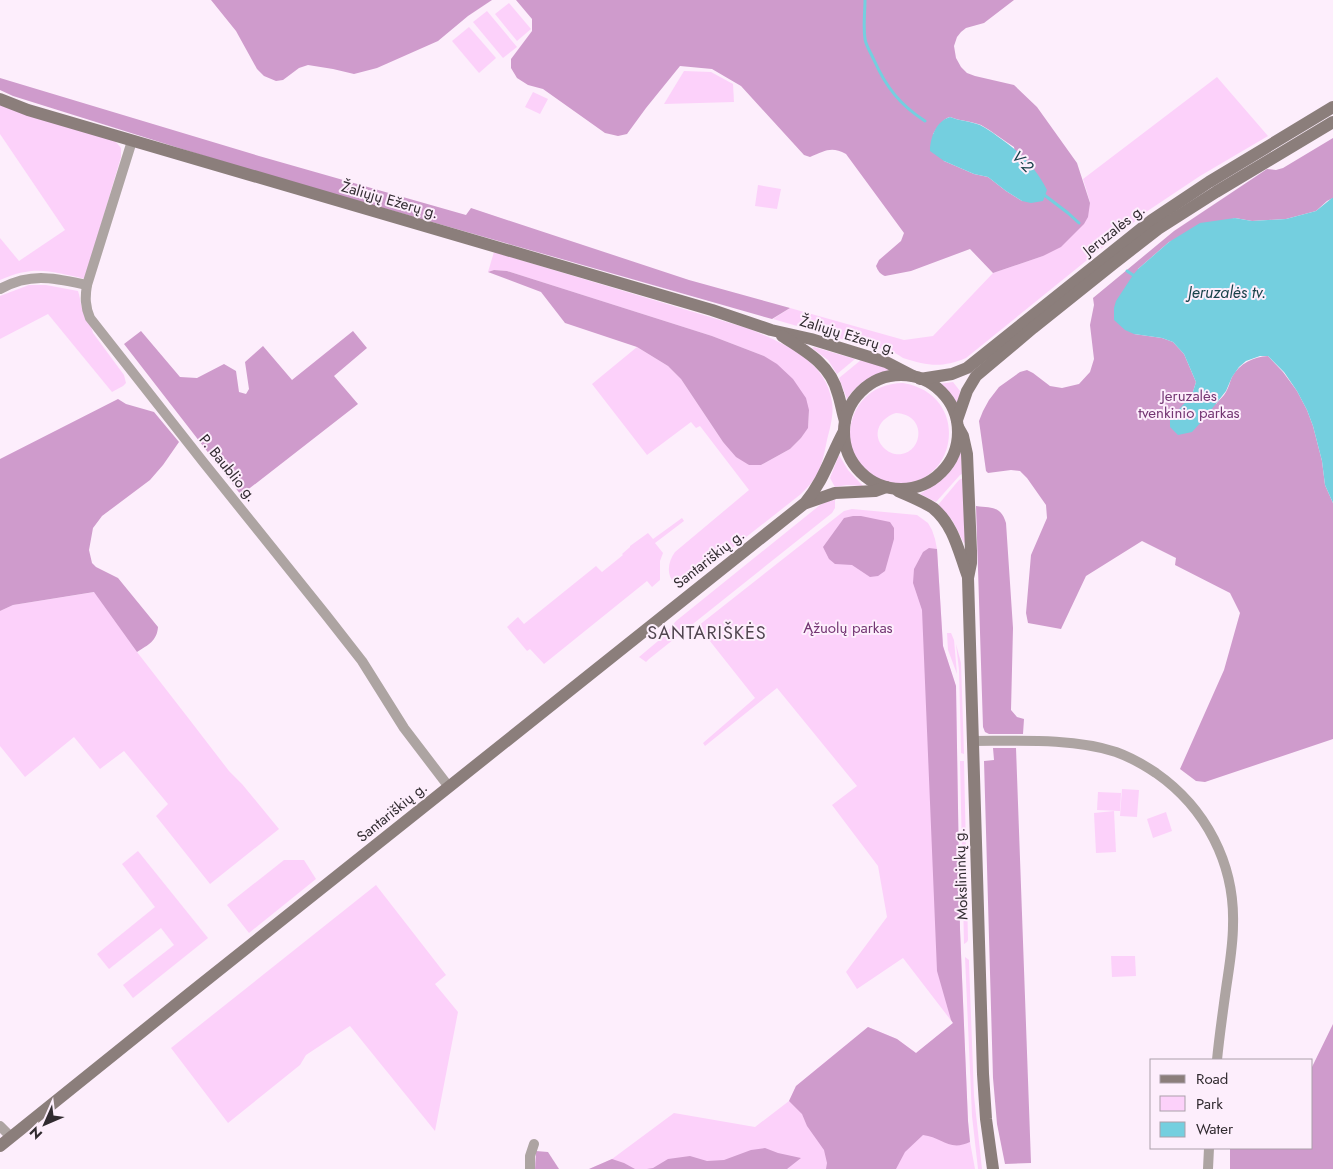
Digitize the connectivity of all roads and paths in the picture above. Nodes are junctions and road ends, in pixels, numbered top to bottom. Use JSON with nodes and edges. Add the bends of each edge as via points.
{"nodes":[{"id":1,"x":0,"y":99,"type":"edge"},
{"id":2,"x":1333,"y":107,"type":"edge"},
{"id":3,"x":1333,"y":122,"type":"edge"},
{"id":4,"x":132,"y":141,"type":"junction"},
{"id":5,"x":87,"y":285,"type":"junction"},
{"id":6,"x":0,"y":289,"type":"edge"},
{"id":7,"x":771,"y":330,"type":"junction"},
{"id":8,"x":916,"y":378,"type":"junction"},
{"id":9,"x":957,"y":423,"type":"junction"},
{"id":10,"x":844,"y":426,"type":"junction"},
{"id":11,"x":890,"y":488,"type":"junction"},
{"id":12,"x":805,"y":504,"type":"junction"},
{"id":13,"x":968,"y":578,"type":"junction"},
{"id":14,"x":973,"y":741,"type":"junction"},
{"id":15,"x":450,"y":787,"type":"junction"},
{"id":16,"x":1217,"y":1059,"type":"edge"},
{"id":17,"x":0,"y":1126,"type":"edge"},
{"id":18,"x":12,"y":1137,"type":"junction"},
{"id":19,"x":534,"y":1144,"type":"dead end"},
{"id":20,"x":0,"y":1146,"type":"edge"},
{"id":21,"x":1209,"y":1149,"type":"edge"},
{"id":22,"x":530,"y":1169,"type":"edge"},
{"id":23,"x":993,"y":1169,"type":"edge"},
{"id":24,"x":1208,"y":1169,"type":"edge"}],
"edges":[{"from":1,"to":4,"type":"main road","name":"Žaliųjų Ežerų g."},
{"from":2,"to":8,"type":"main road","name":"Jeruzalės g.","via":[[1152,220],[967,368],[952,374]]},
{"from":3,"to":9,"type":"main road","name":"Jeruzalės g.","via":[[1158,230],[1033,328],[976,376],[967,391]]},
{"from":4,"to":5,"type":"street","name":"P. Baublio g."},
{"from":4,"to":7,"type":"main road","name":"Žaliųjų Ežerų g."},
{"from":5,"to":6,"type":"street","via":[[36,277]]},
{"from":5,"to":15,"type":"street","name":"P. Baublio g.","via":[[86,309],[96,326],[362,661],[404,728]]},
{"from":7,"to":8,"type":"main road","name":"Žaliųjų Ežerų g.","via":[[886,362]]},
{"from":7,"to":10,"type":"main road","name":"Žaliųjų Ežerų g.","via":[[807,352],[827,370],[838,393]]},
{"from":8,"to":9,"type":"main road","via":[[931,383],[948,399]]},
{"from":8,"to":10,"type":"main road","via":[[900,375],[875,381],[856,398]]},
{"from":9,"to":11,"type":"main road","via":[[955,452],[941,473],[920,486]]},
{"from":9,"to":13,"type":"main road","name":"Mokslininkų g.","via":[[968,454],[971,563]]},
{"from":10,"to":11,"type":"main road","via":[[845,443],[855,466],[874,483]]},
{"from":10,"to":12,"type":"main road","name":"Santariškių g.","via":[[824,474]]},
{"from":11,"to":12,"type":"main road","name":"Santariškių g.","via":[[836,493]]},
{"from":11,"to":13,"type":"main road","name":"Mokslininkų g.","via":[[933,508],[949,526]]},
{"from":12,"to":15,"type":"main road","name":"Santariškių g."},
{"from":13,"to":14,"type":"main road","name":"Mokslininkų g."},
{"from":14,"to":16,"type":"street","via":[[1029,741],[1116,752],[1160,776],[1203,818],[1227,873],[1233,912],[1231,956]]},
{"from":14,"to":23,"type":"main road","name":"Mokslininkų g.","via":[[983,1074]]},
{"from":15,"to":18,"type":"main road","name":"Santariškių g."},
{"from":17,"to":18,"type":"street"},
{"from":18,"to":20,"type":"main road","name":"Santariškių g."},
{"from":19,"to":22,"type":"street"},
{"from":21,"to":24,"type":"street"}]}
